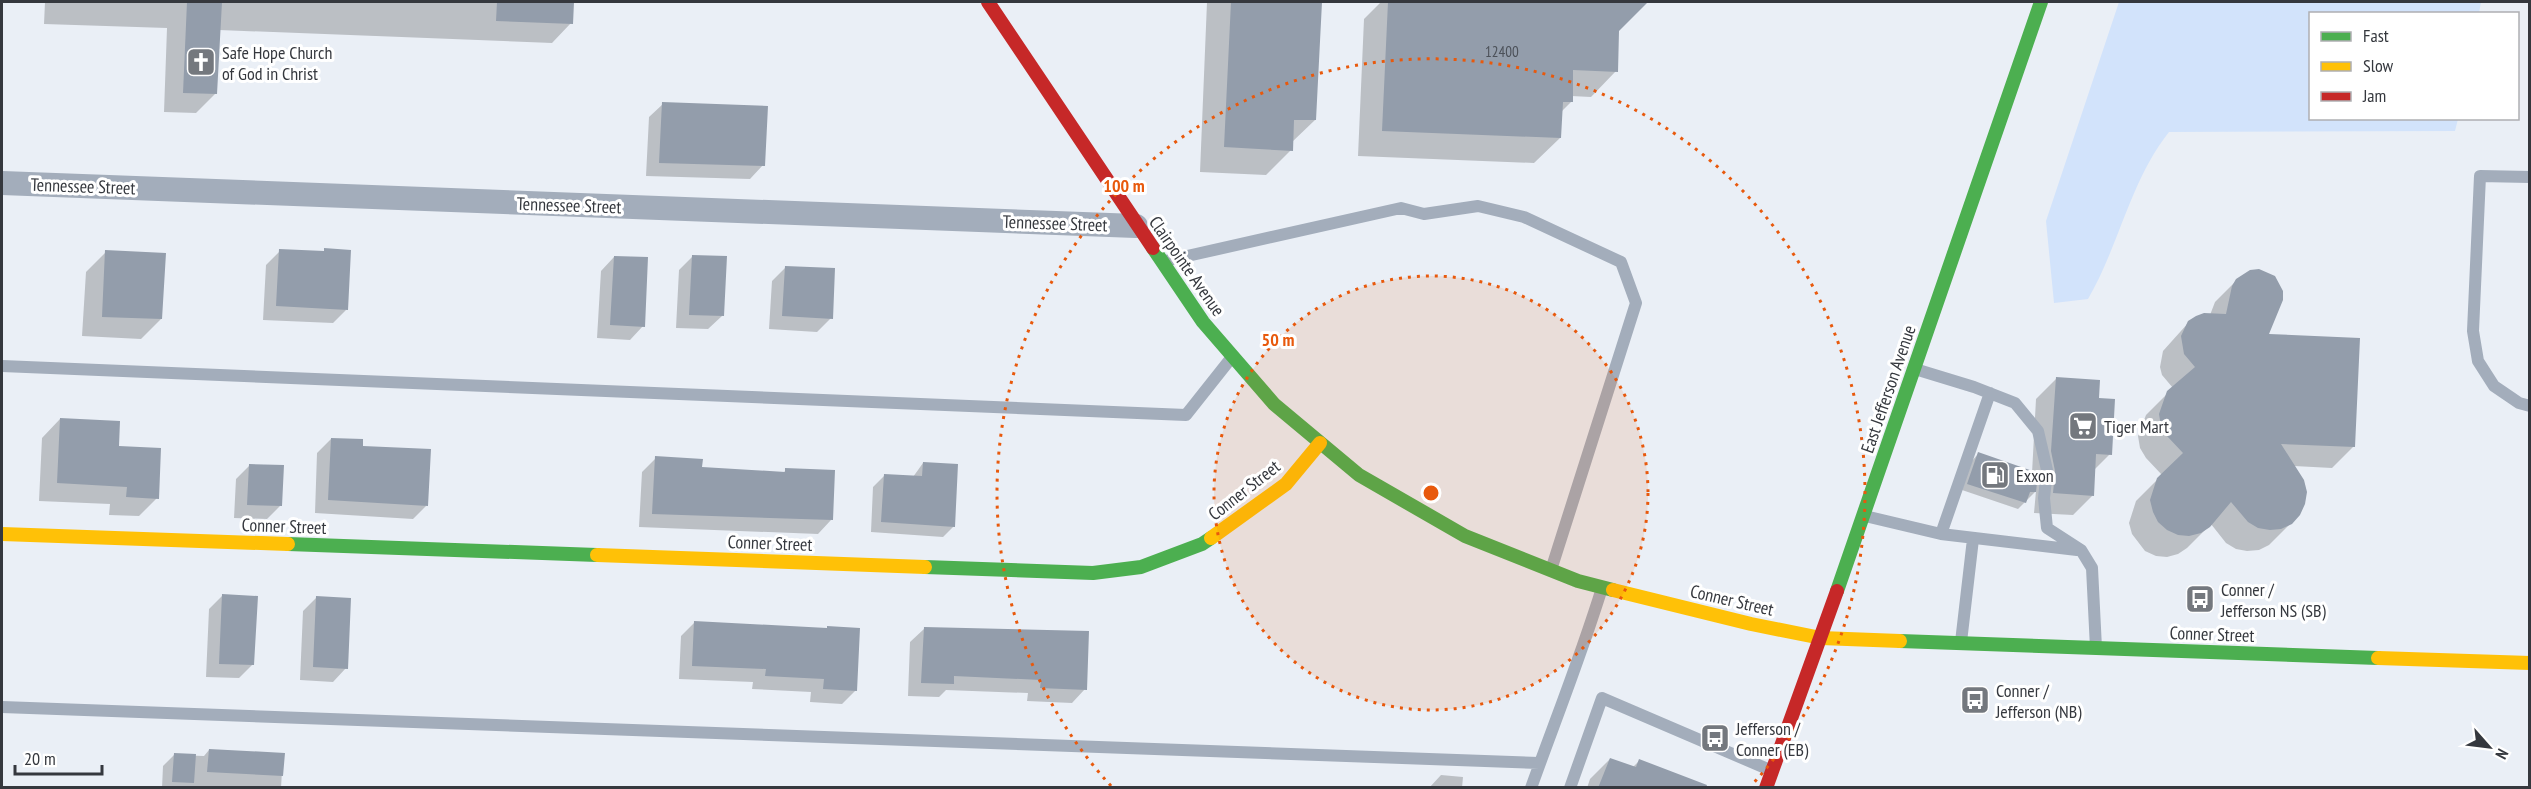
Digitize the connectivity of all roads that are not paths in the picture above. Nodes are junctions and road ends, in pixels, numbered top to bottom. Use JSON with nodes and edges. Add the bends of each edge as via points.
{"nodes":[{"id":1,"x":988,"y":2,"type":"edge"},
{"id":2,"x":2041,"y":2,"type":"edge"},
{"id":3,"x":2529,"y":177,"type":"edge"},
{"id":4,"x":2,"y":183,"type":"edge"},
{"id":5,"x":1136,"y":226,"type":"junction"},
{"id":6,"x":1161,"y":262,"type":"junction"},
{"id":7,"x":1232,"y":356,"type":"junction"},
{"id":8,"x":2,"y":366,"type":"edge"},
{"id":9,"x":1914,"y":369,"type":"junction"},
{"id":10,"x":1990,"y":393,"type":"junction"},
{"id":11,"x":2529,"y":406,"type":"edge"},
{"id":12,"x":1320,"y":442,"type":"junction"},
{"id":13,"x":1863,"y":516,"type":"junction"},
{"id":14,"x":2,"y":534,"type":"edge"},
{"id":15,"x":1941,"y":534,"type":"junction"},
{"id":16,"x":1973,"y":538,"type":"junction"},
{"id":17,"x":2081,"y":550,"type":"junction"},
{"id":18,"x":1551,"y":570,"type":"junction"},
{"id":19,"x":1603,"y":587,"type":"junction"},
{"id":20,"x":1821,"y":638,"type":"junction"},
{"id":21,"x":1961,"y":643,"type":"junction"},
{"id":22,"x":2096,"y":648,"type":"junction"},
{"id":23,"x":2529,"y":663,"type":"edge"},
{"id":24,"x":2,"y":707,"type":"edge"},
{"id":25,"x":1539,"y":763,"type":"junction"},
{"id":26,"x":1772,"y":771,"type":"junction"},
{"id":27,"x":1531,"y":788,"type":"edge"},
{"id":28,"x":1570,"y":788,"type":"edge"},
{"id":29,"x":1766,"y":788,"type":"edge"}],
"edges":[{"from":1,"to":5,"type":"street","name":"Clairpointe Avenue"},
{"from":2,"to":9,"type":"street","name":"East Jefferson Avenue"},
{"from":3,"to":11,"type":"lane","via":[[2480,176],[2473,331],[2478,361],[2494,386]]},
{"from":4,"to":5,"type":"street","name":"Tennessee Street"},
{"from":5,"to":6,"type":"street","name":"Clairpointe Avenue"},
{"from":6,"to":7,"type":"street","name":"Clairpointe Avenue"},
{"from":6,"to":18,"type":"lane","via":[[1401,208],[1424,214],[1478,206],[1524,217],[1621,262],[1636,303]]},
{"from":7,"to":8,"type":"lane","via":[[1186,415]]},
{"from":7,"to":12,"type":"street","name":"Clairpointe Avenue","via":[[1274,404]]},
{"from":9,"to":10,"type":"lane"},
{"from":9,"to":13,"type":"street","name":"East Jefferson Avenue"},
{"from":10,"to":15,"type":"lane"},
{"from":10,"to":17,"type":"lane","via":[[2015,403],[2038,431],[2047,470],[2047,528]]},
{"from":12,"to":14,"type":"street","name":"Conner Street","via":[[1286,484],[1202,544],[1141,567],[1093,573]]},
{"from":12,"to":18,"type":"street","name":"Conner Street","via":[[1359,475],[1465,536]]},
{"from":13,"to":15,"type":"lane"},
{"from":13,"to":20,"type":"street","name":"East Jefferson Avenue"},
{"from":15,"to":16,"type":"lane"},
{"from":16,"to":17,"type":"lane"},
{"from":16,"to":21,"type":"lane"},
{"from":17,"to":22,"type":"lane","via":[[2092,568]]},
{"from":18,"to":19,"type":"street","name":"Conner Street"},
{"from":19,"to":20,"type":"street","name":"Conner Street"},
{"from":19,"to":25,"type":"lane"},
{"from":20,"to":21,"type":"street","name":"Conner Street"},
{"from":20,"to":26,"type":"street","name":"East Jefferson Avenue"},
{"from":21,"to":22,"type":"street","name":"Conner Street"},
{"from":22,"to":23,"type":"street","name":"Conner Street"},
{"from":24,"to":25,"type":"lane"},
{"from":25,"to":27,"type":"lane"},
{"from":26,"to":28,"type":"lane","via":[[1602,698]]},
{"from":26,"to":29,"type":"street","name":"East Jefferson Avenue"}]}
